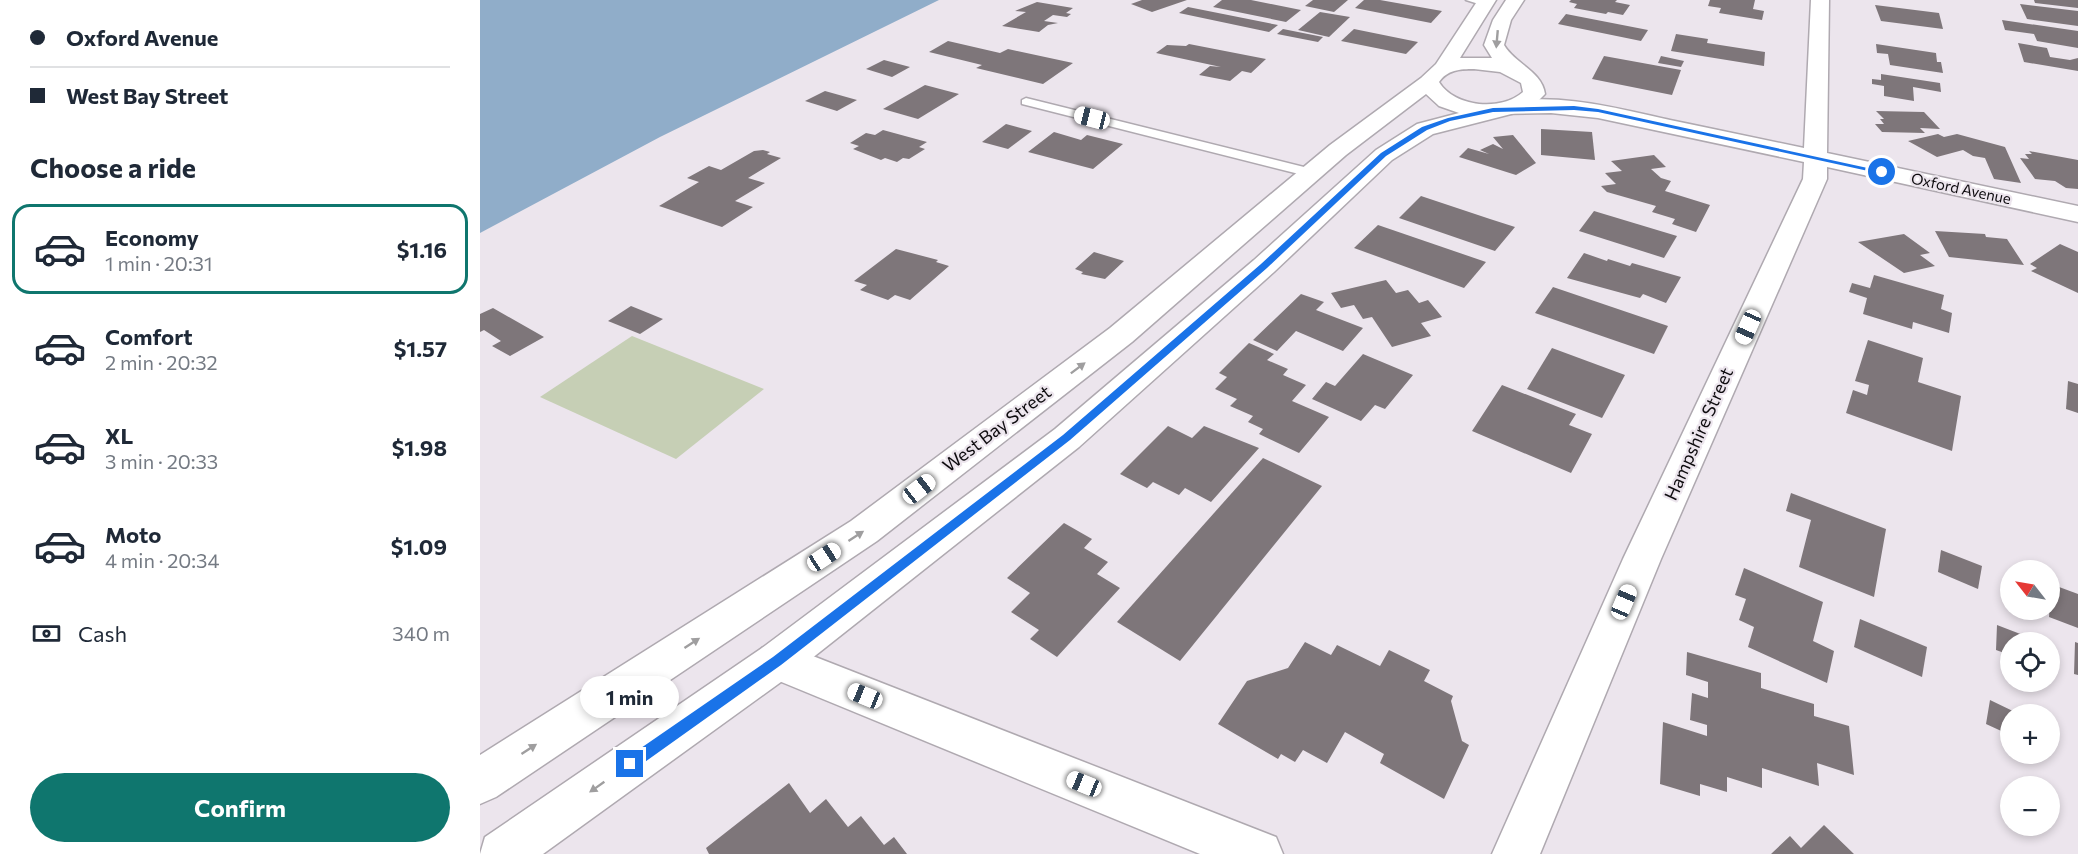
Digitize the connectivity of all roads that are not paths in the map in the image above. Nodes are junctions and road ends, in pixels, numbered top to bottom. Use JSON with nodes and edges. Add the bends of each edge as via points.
{"nodes":[{"id":1,"x":1515,"y":0,"type":"edge"},
{"id":2,"x":1820,"y":0,"type":"edge"},
{"id":3,"x":1481,"y":1,"type":"edge"},
{"id":4,"x":1436,"y":75,"type":"junction"},
{"id":5,"x":1525,"y":75,"type":"junction"},
{"id":6,"x":1026,"y":102,"type":"dead end"},
{"id":7,"x":1499,"y":109,"type":"junction"},
{"id":8,"x":1598,"y":111,"type":"junction"},
{"id":9,"x":1817,"y":158,"type":"junction"},
{"id":10,"x":1311,"y":173,"type":"junction"},
{"id":11,"x":2078,"y":214,"type":"edge"},
{"id":12,"x":777,"y":661,"type":"junction"},
{"id":13,"x":480,"y":781,"type":"edge"},
{"id":14,"x":502,"y":854,"type":"edge"},
{"id":15,"x":1259,"y":854,"type":"edge"},
{"id":16,"x":1516,"y":854,"type":"edge"}],
"edges":[{"from":1,"to":5,"type":"main road","one_way":true,"via":[[1499,26],[1494,45],[1502,59]]},
{"from":2,"to":9,"type":"main road","name":"Hampshire Street"},
{"from":3,"to":4,"type":"main road","name":"West Bay Street"},
{"from":4,"to":5,"type":"main road","via":[[1479,63],[1503,66]]},
{"from":4,"to":7,"type":"main road","via":[[1437,95],[1452,103]]},
{"from":4,"to":10,"type":"main road","name":"West Bay Street"},
{"from":5,"to":7,"type":"main road","via":[[1534,88],[1532,97],[1522,104]]},
{"from":5,"to":8,"type":"main road","name":"Oxford Avenue","via":[[1558,96]]},
{"from":6,"to":10,"type":"lane"},
{"from":7,"to":8,"type":"main road","name":"Oxford Avenue","via":[[1551,107]]},
{"from":7,"to":12,"type":"main road","via":[[1437,123],[1384,155],[1067,438]]},
{"from":8,"to":9,"type":"main road","name":"Oxford Avenue"},
{"from":9,"to":11,"type":"main road","name":"Oxford Avenue"},
{"from":9,"to":16,"type":"main road","name":"Hampshire Street","via":[[1815,179],[1642,560]]},
{"from":13,"to":10,"type":"main road","name":"West Bay Street","one_way":true,"via":[[864,531],[1121,335]]},
{"from":12,"to":14,"type":"main road","one_way":true},
{"from":12,"to":15,"type":"main road"}]}
